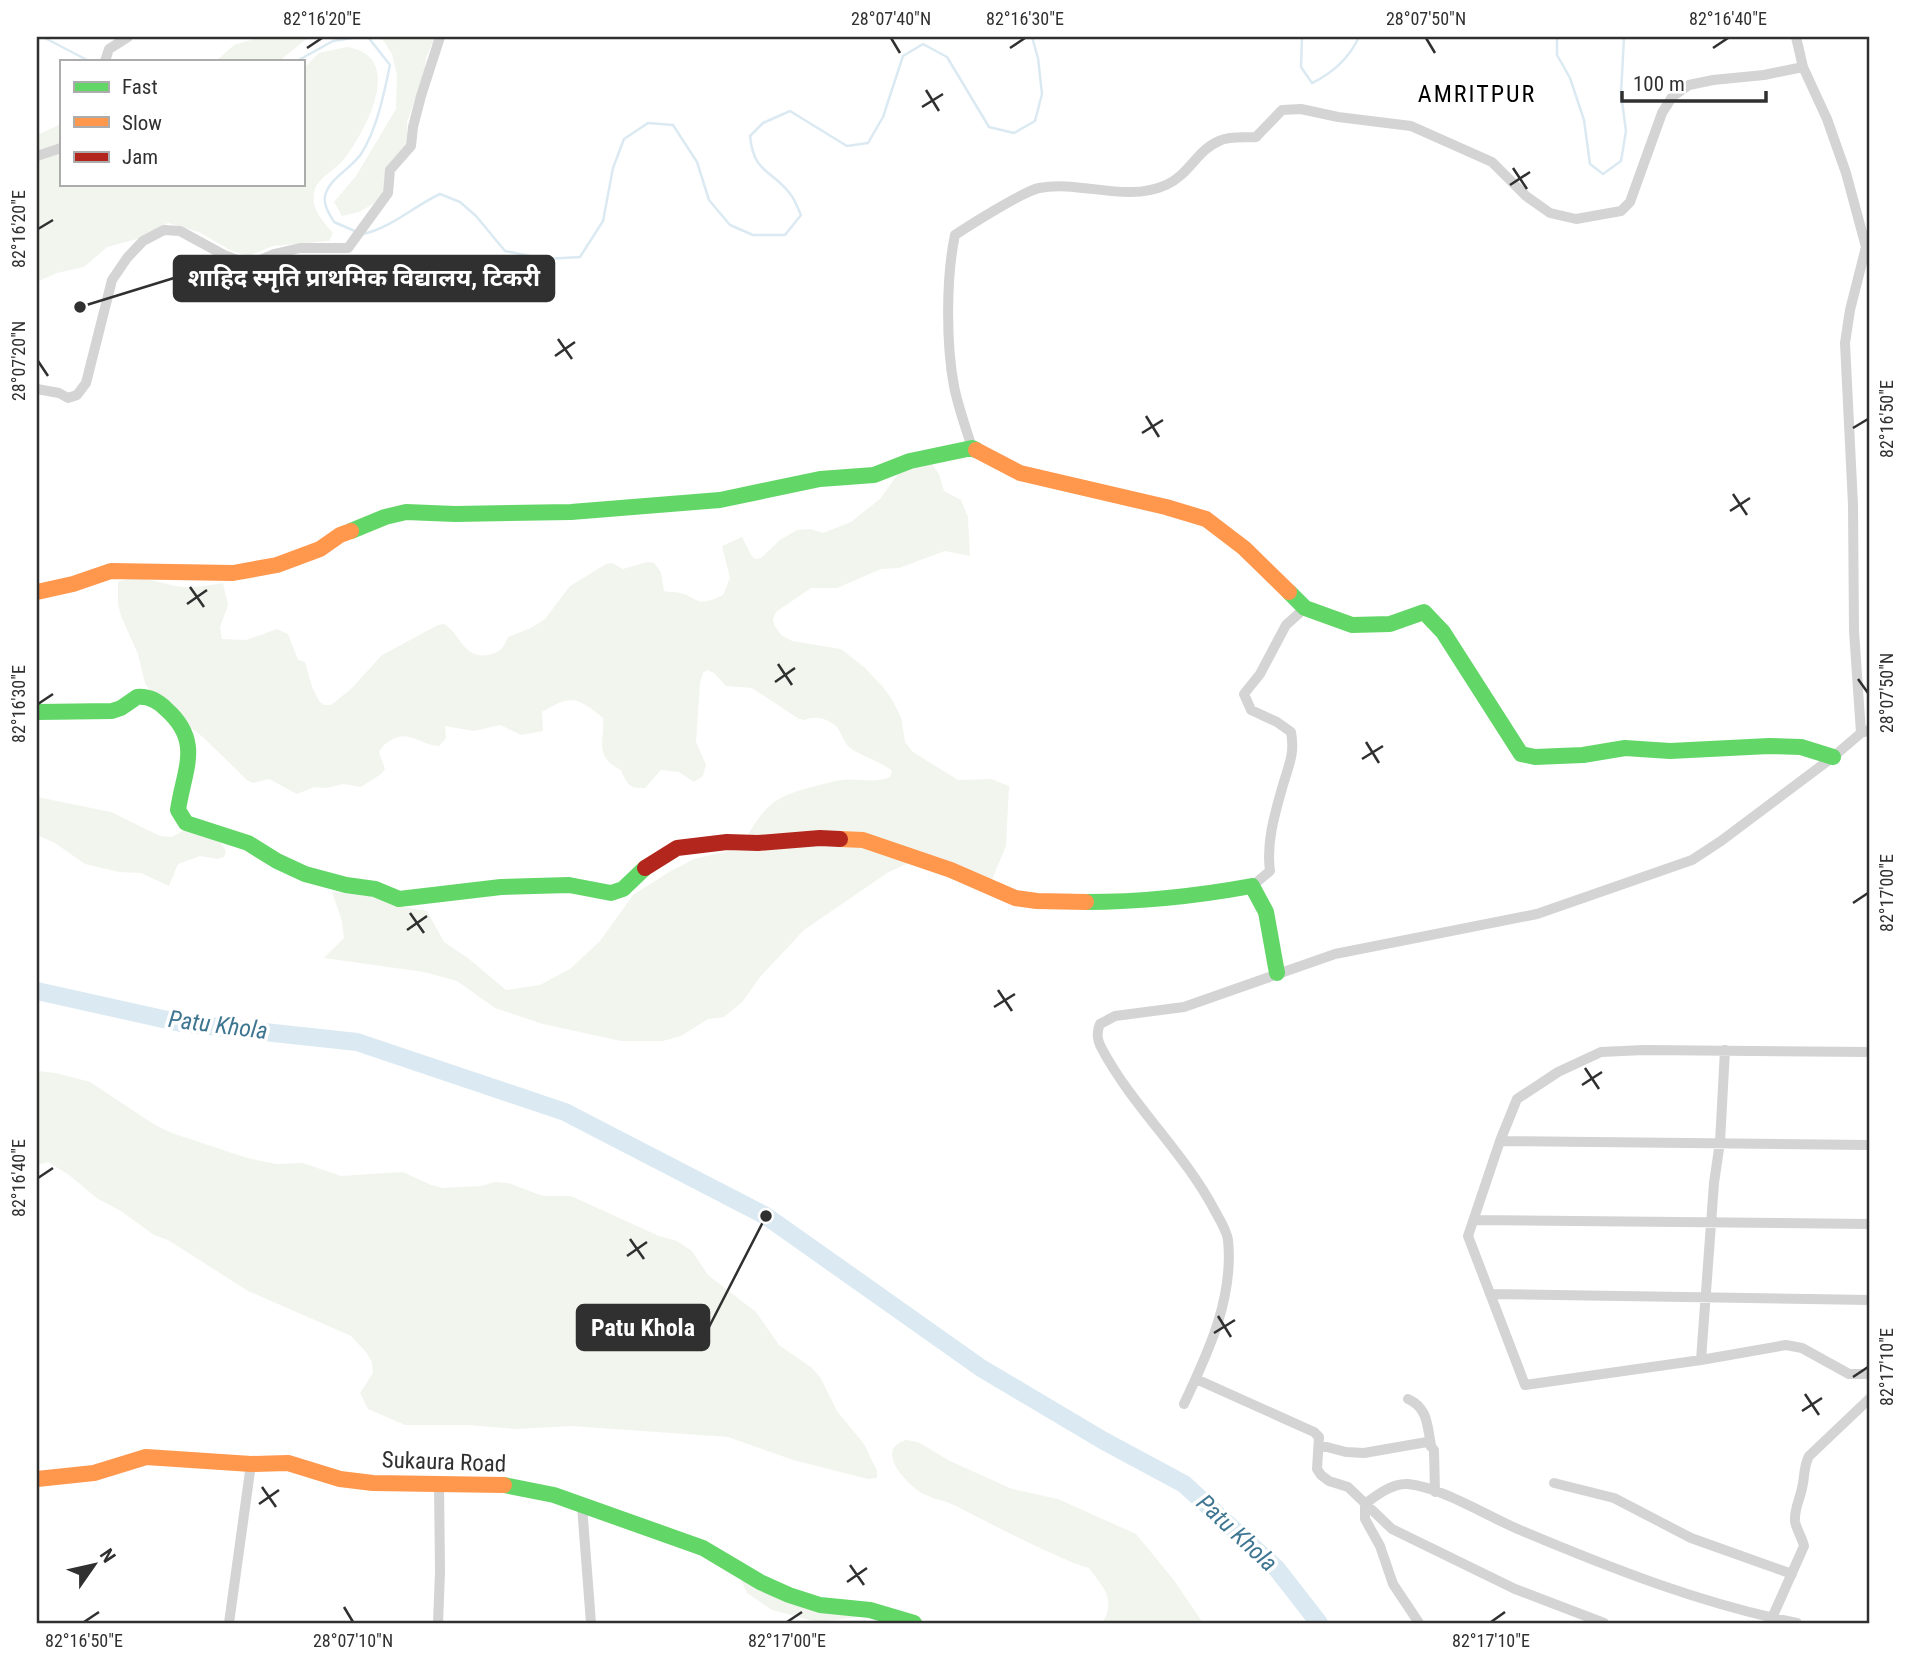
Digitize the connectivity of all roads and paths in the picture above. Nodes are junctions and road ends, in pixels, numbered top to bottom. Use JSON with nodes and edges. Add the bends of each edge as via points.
{"nodes":[{"id":1,"x":128,"y":37,"type":"edge"},
{"id":2,"x":440,"y":37,"type":"edge"},
{"id":3,"x":1796,"y":37,"type":"edge"},
{"id":4,"x":105,"y":60,"type":"edge"},
{"id":5,"x":1803,"y":67,"type":"junction"},
{"id":6,"x":60,"y":148,"type":"edge"},
{"id":7,"x":37,"y":156,"type":"edge"},
{"id":8,"x":37,"y":388,"type":"edge"},
{"id":9,"x":972,"y":449,"type":"junction"},
{"id":10,"x":37,"y":592,"type":"edge"},
{"id":11,"x":1305,"y":608,"type":"junction"},
{"id":12,"x":37,"y":712,"type":"edge"},
{"id":13,"x":1865,"y":732,"type":"edge"},
{"id":14,"x":1833,"y":757,"type":"junction"},
{"id":15,"x":1252,"y":886,"type":"junction"},
{"id":16,"x":1277,"y":974,"type":"junction"},
{"id":17,"x":1725,"y":1050,"type":"junction"},
{"id":18,"x":1869,"y":1052,"type":"edge"},
{"id":19,"x":1500,"y":1141,"type":"junction"},
{"id":20,"x":1720,"y":1142,"type":"junction"},
{"id":21,"x":1869,"y":1145,"type":"edge"},
{"id":22,"x":1475,"y":1220,"type":"junction"},
{"id":23,"x":1713,"y":1222,"type":"junction"},
{"id":24,"x":1869,"y":1224,"type":"edge"},
{"id":25,"x":1490,"y":1294,"type":"junction"},
{"id":26,"x":1707,"y":1297,"type":"junction"},
{"id":27,"x":1869,"y":1300,"type":"edge"},
{"id":28,"x":1701,"y":1360,"type":"junction"},
{"id":29,"x":1869,"y":1374,"type":"edge"},
{"id":30,"x":1196,"y":1378,"type":"junction"},
{"id":31,"x":1408,"y":1399,"type":"dead end"},
{"id":32,"x":1869,"y":1399,"type":"edge"},
{"id":33,"x":1184,"y":1404,"type":"dead end"},
{"id":34,"x":1319,"y":1445,"type":"junction"},
{"id":35,"x":1431,"y":1445,"type":"junction"},
{"id":36,"x":251,"y":1464,"type":"junction"},
{"id":37,"x":37,"y":1479,"type":"edge"},
{"id":38,"x":439,"y":1483,"type":"junction"},
{"id":39,"x":1554,"y":1483,"type":"dead end"},
{"id":40,"x":1435,"y":1492,"type":"junction"},
{"id":41,"x":1365,"y":1504,"type":"junction"},
{"id":42,"x":582,"y":1506,"type":"junction"},
{"id":43,"x":1792,"y":1574,"type":"junction"},
{"id":44,"x":1772,"y":1618,"type":"junction"},
{"id":45,"x":229,"y":1623,"type":"edge"},
{"id":46,"x":438,"y":1623,"type":"edge"},
{"id":47,"x":591,"y":1623,"type":"edge"},
{"id":48,"x":914,"y":1623,"type":"edge"},
{"id":49,"x":1419,"y":1623,"type":"edge"},
{"id":50,"x":1604,"y":1623,"type":"edge"},
{"id":51,"x":1797,"y":1623,"type":"edge"}],
"edges":[{"from":1,"to":4,"type":"street","via":[[109,49]]},
{"from":2,"to":8,"type":"street","via":[[411,146],[390,170],[388,193],[348,248],[300,248],[258,261],[240,261],[180,230],[163,230],[143,241],[112,280],[86,383],[77,395],[68,398]]},
{"from":3,"to":5,"type":"street"},
{"from":5,"to":9,"type":"street","via":[[1713,79],[1689,85],[1672,97],[1630,202],[1621,211],[1594,218],[1550,213],[1492,162],[1411,126],[1301,109],[1282,110],[1256,136],[1220,140],[1165,186],[1110,191],[1037,188],[956,236],[950,272],[950,338],[954,385]]},
{"from":5,"to":13,"type":"street","via":[[1846,173],[1866,247],[1845,343],[1854,631]]},
{"from":6,"to":7,"type":"street"},
{"from":9,"to":10,"type":"street","via":[[910,461],[874,475],[820,479],[720,500],[570,512],[406,512],[340,535],[320,549],[277,565],[233,573],[111,571]]},
{"from":9,"to":11,"type":"street","via":[[1020,473],[1206,519],[1244,548]]},
{"from":11,"to":14,"type":"street","via":[[1352,625],[1390,624],[1424,612],[1443,632],[1521,754],[1769,746],[1801,747]]},
{"from":11,"to":15,"type":"street","via":[[1286,625],[1244,694],[1251,710],[1291,732],[1294,749],[1271,831],[1270,871]]},
{"from":12,"to":15,"type":"street","via":[[116,711],[135,697],[155,702],[179,722],[187,738],[190,752],[178,810],[186,823],[248,843],[305,874],[375,889],[399,900],[501,887],[569,885],[611,893],[677,848],[820,838],[863,840],[951,870],[1006,895],[1037,901],[1127,902]]},
{"from":13,"to":14,"type":"street"},
{"from":14,"to":16,"type":"street","via":[[1692,860],[1537,914],[1335,954]]},
{"from":15,"to":16,"type":"street","via":[[1266,912]]},
{"from":16,"to":30,"type":"street","via":[[1184,1007],[1115,1016],[1100,1024],[1096,1032],[1134,1096],[1198,1180],[1228,1237],[1227,1296]]},
{"from":17,"to":18,"type":"street"},
{"from":17,"to":19,"type":"street","via":[[1601,1052],[1558,1072],[1517,1099]]},
{"from":17,"to":20,"type":"street"},
{"from":19,"to":20,"type":"street"},
{"from":19,"to":22,"type":"street"},
{"from":20,"to":21,"type":"street"},
{"from":20,"to":23,"type":"street"},
{"from":22,"to":23,"type":"street"},
{"from":22,"to":25,"type":"street","via":[[1468,1236]]},
{"from":23,"to":24,"type":"street"},
{"from":23,"to":26,"type":"street"},
{"from":25,"to":26,"type":"street"},
{"from":25,"to":28,"type":"street","via":[[1525,1385]]},
{"from":26,"to":27,"type":"street"},
{"from":26,"to":28,"type":"street"},
{"from":28,"to":29,"type":"street","via":[[1786,1345],[1802,1348],[1849,1374]]},
{"from":30,"to":33,"type":"street"},
{"from":30,"to":34,"type":"street","via":[[1314,1432]]},
{"from":31,"to":35,"type":"street","via":[[1423,1409]]},
{"from":32,"to":43,"type":"street","via":[[1809,1456],[1803,1468],[1795,1525],[1804,1546]]},
{"from":34,"to":35,"type":"street","via":[[1364,1453],[1423,1442]]},
{"from":34,"to":41,"type":"street","via":[[1317,1469],[1321,1475],[1348,1487]]},
{"from":35,"to":40,"type":"street"},
{"from":36,"to":37,"type":"street","name":"Sukaura Road","via":[[146,1457],[94,1473]]},
{"from":36,"to":38,"type":"street","name":"Sukaura Road","via":[[288,1463],[340,1479],[373,1483]]},
{"from":36,"to":45,"type":"street"},
{"from":38,"to":42,"type":"street","name":"Sukaura Road","via":[[500,1484]]},
{"from":38,"to":46,"type":"street"},
{"from":39,"to":43,"type":"street","via":[[1614,1498],[1691,1538]]},
{"from":40,"to":41,"type":"street","via":[[1404,1484],[1384,1490]]},
{"from":40,"to":44,"type":"street","via":[[1633,1574],[1712,1603]]},
{"from":41,"to":49,"type":"street","via":[[1364,1519],[1380,1546],[1393,1584]]},
{"from":41,"to":50,"type":"street","via":[[1392,1529],[1420,1543],[1515,1589]]},
{"from":42,"to":47,"type":"street"},
{"from":42,"to":48,"type":"street","name":"Sukaura Road","via":[[703,1548],[789,1595]]},
{"from":43,"to":44,"type":"street"},
{"from":44,"to":51,"type":"street"}]}
